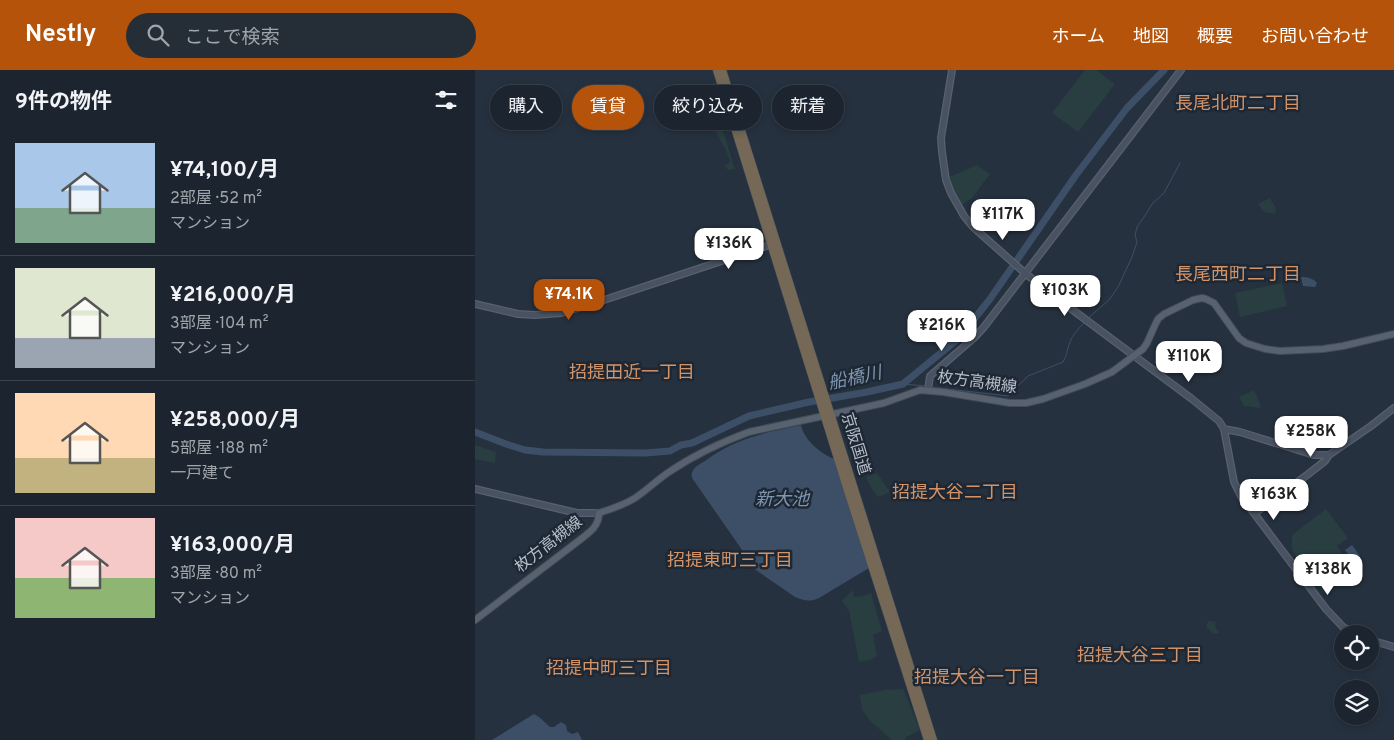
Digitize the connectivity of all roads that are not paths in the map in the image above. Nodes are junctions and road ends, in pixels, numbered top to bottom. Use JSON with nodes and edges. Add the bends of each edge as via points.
{"nodes":[{"id":1,"x":717,"y":70,"type":"edge"},
{"id":2,"x":723,"y":70,"type":"edge"},
{"id":3,"x":952,"y":70,"type":"edge"},
{"id":4,"x":1181,"y":70,"type":"edge"},
{"id":5,"x":774,"y":244,"type":"junction"},
{"id":6,"x":1025,"y":274,"type":"junction"},
{"id":7,"x":475,"y":304,"type":"edge"},
{"id":8,"x":1394,"y":334,"type":"edge"},
{"id":9,"x":1134,"y":356,"type":"junction"},
{"id":10,"x":820,"y":390,"type":"junction"},
{"id":11,"x":928,"y":390,"type":"junction"},
{"id":12,"x":827,"y":411,"type":"junction"},
{"id":13,"x":1393,"y":411,"type":"edge"},
{"id":14,"x":1224,"y":429,"type":"junction"},
{"id":15,"x":1329,"y":455,"type":"junction"},
{"id":16,"x":475,"y":489,"type":"edge"},
{"id":17,"x":599,"y":513,"type":"junction"},
{"id":18,"x":1255,"y":513,"type":"junction"},
{"id":19,"x":475,"y":620,"type":"edge"},
{"id":20,"x":1341,"y":625,"type":"edge"},
{"id":21,"x":1379,"y":643,"type":"edge"},
{"id":22,"x":1394,"y":647,"type":"edge"},
{"id":23,"x":927,"y":740,"type":"edge"},
{"id":24,"x":933,"y":740,"type":"edge"}],
"edges":[{"from":1,"to":5,"type":"highway","name":"京阪国道"},
{"from":2,"to":5,"type":"highway","name":"京阪国道"},
{"from":3,"to":6,"type":"street","via":[[941,138],[951,194],[973,227]]},
{"from":4,"to":6,"type":"street"},
{"from":5,"to":7,"type":"street","via":[[561,313],[518,314]]},
{"from":5,"to":10,"type":"highway","name":"京阪国道"},
{"from":5,"to":10,"type":"highway","name":"京阪国道","via":[[808,375]]},
{"from":6,"to":9,"type":"street"},
{"from":6,"to":11,"type":"street","via":[[975,337],[931,376]]},
{"from":8,"to":9,"type":"main road","name":"枚方高槻線","via":[[1323,349],[1265,349],[1239,338],[1215,303],[1202,298],[1164,314],[1155,324],[1143,349]]},
{"from":9,"to":11,"type":"main road","name":"枚方高槻線","via":[[1102,377],[1025,403]]},
{"from":9,"to":14,"type":"street","via":[[1205,409]]},
{"from":10,"to":12,"type":"highway","name":"京阪国道"},
{"from":11,"to":12,"type":"main road","name":"枚方高槻線","via":[[884,403]]},
{"from":12,"to":17,"type":"main road","name":"枚方高槻線","via":[[729,439],[670,472],[634,499]]},
{"from":12,"to":23,"type":"highway","name":"京阪国道","via":[[850,497]]},
{"from":12,"to":24,"type":"highway","name":"京阪国道"},
{"from":13,"to":15,"type":"street"},
{"from":14,"to":15,"type":"street","via":[[1314,455]]},
{"from":14,"to":18,"type":"street","via":[[1234,482]]},
{"from":15,"to":18,"type":"street"},
{"from":16,"to":17,"type":"street","via":[[577,513]]},
{"from":17,"to":19,"type":"main road","name":"枚方高槻線","via":[[596,526],[581,539]]},
{"from":18,"to":20,"type":"street","via":[[1325,610]]},
{"from":21,"to":22,"type":"street"}]}
